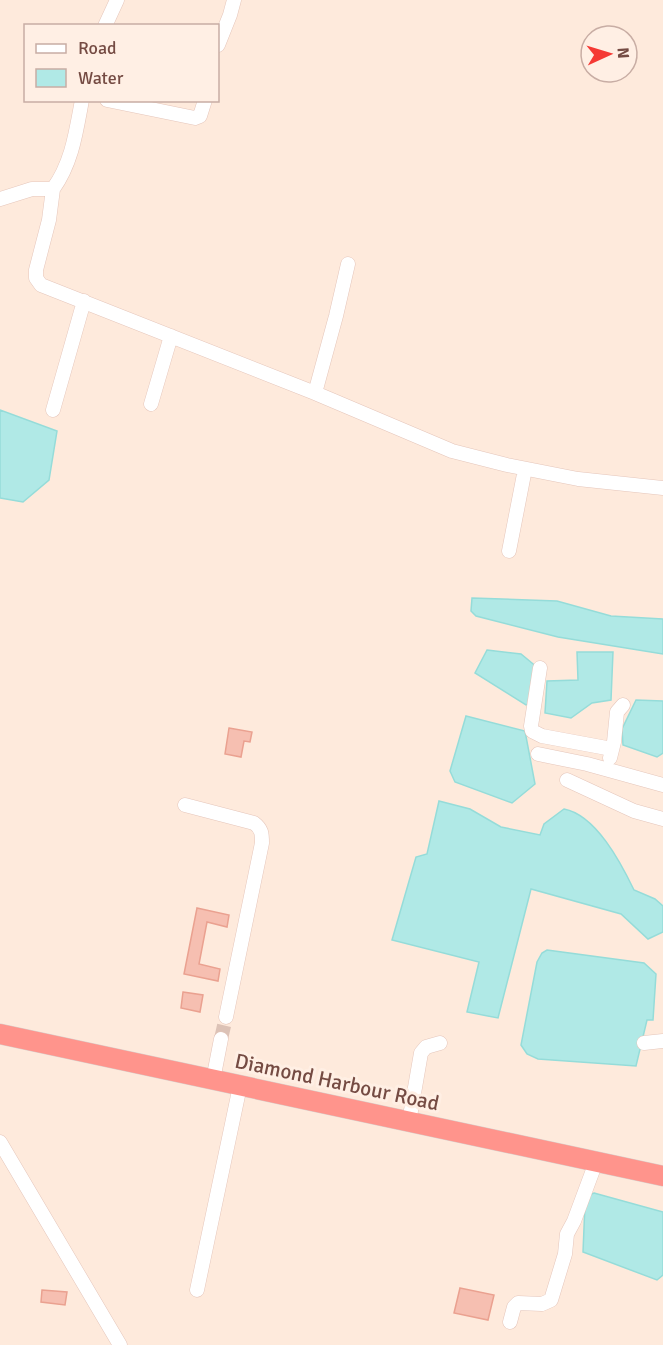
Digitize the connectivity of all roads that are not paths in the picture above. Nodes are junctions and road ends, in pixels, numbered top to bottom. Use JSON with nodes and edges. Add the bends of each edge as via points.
{"nodes":[{"id":1,"x":117,"y":0,"type":"edge"},
{"id":2,"x":234,"y":0,"type":"edge"},
{"id":3,"x":106,"y":24,"type":"edge"},
{"id":4,"x":219,"y":42,"type":"edge"},
{"id":5,"x":82,"y":102,"type":"edge"},
{"id":6,"x":117,"y":102,"type":"edge"},
{"id":7,"x":204,"y":102,"type":"edge"},
{"id":8,"x":53,"y":189,"type":"junction"},
{"id":9,"x":0,"y":199,"type":"edge"},
{"id":10,"x":348,"y":264,"type":"dead end"},
{"id":11,"x":84,"y":301,"type":"junction"},
{"id":12,"x":171,"y":336,"type":"junction"},
{"id":13,"x":315,"y":393,"type":"junction"},
{"id":14,"x":151,"y":404,"type":"dead end"},
{"id":15,"x":53,"y":410,"type":"dead end"},
{"id":16,"x":525,"y":469,"type":"junction"},
{"id":17,"x":663,"y":488,"type":"edge"},
{"id":18,"x":509,"y":551,"type":"dead end"},
{"id":19,"x":540,"y":668,"type":"dead end"},
{"id":20,"x":623,"y":705,"type":"dead end"},
{"id":21,"x":612,"y":749,"type":"junction"},
{"id":22,"x":538,"y":754,"type":"dead end"},
{"id":23,"x":608,"y":769,"type":"junction"},
{"id":24,"x":567,"y":780,"type":"dead end"},
{"id":25,"x":663,"y":785,"type":"edge"},
{"id":26,"x":185,"y":805,"type":"dead end"},
{"id":27,"x":663,"y":819,"type":"edge"},
{"id":28,"x":225,"y":1017,"type":"tunnel mouth"},
{"id":29,"x":0,"y":1034,"type":"edge"},
{"id":30,"x":221,"y":1039,"type":"tunnel mouth"},
{"id":31,"x":663,"y":1041,"type":"edge"},
{"id":32,"x":441,"y":1043,"type":"dead end"},
{"id":33,"x":644,"y":1043,"type":"dead end"},
{"id":34,"x":213,"y":1080,"type":"junction"},
{"id":35,"x":240,"y":1086,"type":"junction"},
{"id":36,"x":409,"y":1122,"type":"junction"},
{"id":37,"x":0,"y":1142,"type":"edge"},
{"id":38,"x":5,"y":1159,"type":"edge"},
{"id":39,"x":596,"y":1162,"type":"junction"},
{"id":40,"x":663,"y":1176,"type":"edge"},
{"id":41,"x":197,"y":1290,"type":"dead end"},
{"id":42,"x":510,"y":1322,"type":"dead end"},
{"id":43,"x":120,"y":1345,"type":"edge"}],
"edges":[{"from":1,"to":3,"type":"street"},
{"from":2,"to":4,"type":"street"},
{"from":5,"to":8,"type":"street","via":[[69,158]]},
{"from":6,"to":7,"type":"street","via":[[195,118],[200,116]]},
{"from":8,"to":9,"type":"street","via":[[32,189]]},
{"from":8,"to":11,"type":"street","via":[[36,278],[40,285]]},
{"from":10,"to":13,"type":"street"},
{"from":11,"to":12,"type":"street"},
{"from":11,"to":15,"type":"street"},
{"from":12,"to":13,"type":"street"},
{"from":12,"to":14,"type":"street"},
{"from":13,"to":16,"type":"street","via":[[452,451]]},
{"from":16,"to":17,"type":"street"},
{"from":16,"to":18,"type":"street"},
{"from":19,"to":21,"type":"street","via":[[532,731],[536,735]]},
{"from":20,"to":21,"type":"street","via":[[616,712]]},
{"from":21,"to":23,"type":"street"},
{"from":22,"to":23,"type":"street"},
{"from":23,"to":25,"type":"street"},
{"from":24,"to":27,"type":"street","via":[[634,811]]},
{"from":26,"to":28,"type":"street","via":[[254,824],[262,834]]},
{"from":29,"to":34,"type":"highway","name":"Diamond Harbour Road"},
{"from":30,"to":34,"type":"street"},
{"from":31,"to":33,"type":"street"},
{"from":32,"to":36,"type":"street","via":[[426,1047],[421,1053]]},
{"from":34,"to":35,"type":"highway","name":"Diamond Harbour Road"},
{"from":35,"to":36,"type":"highway","name":"Diamond Harbour Road"},
{"from":35,"to":41,"type":"street"},
{"from":36,"to":39,"type":"highway","name":"Diamond Harbour Road"},
{"from":37,"to":38,"type":"street"},
{"from":38,"to":43,"type":"street"},
{"from":39,"to":40,"type":"highway","name":"Diamond Harbour Road"},
{"from":39,"to":42,"type":"street","via":[[567,1234],[551,1300],[518,1303]]}]}
